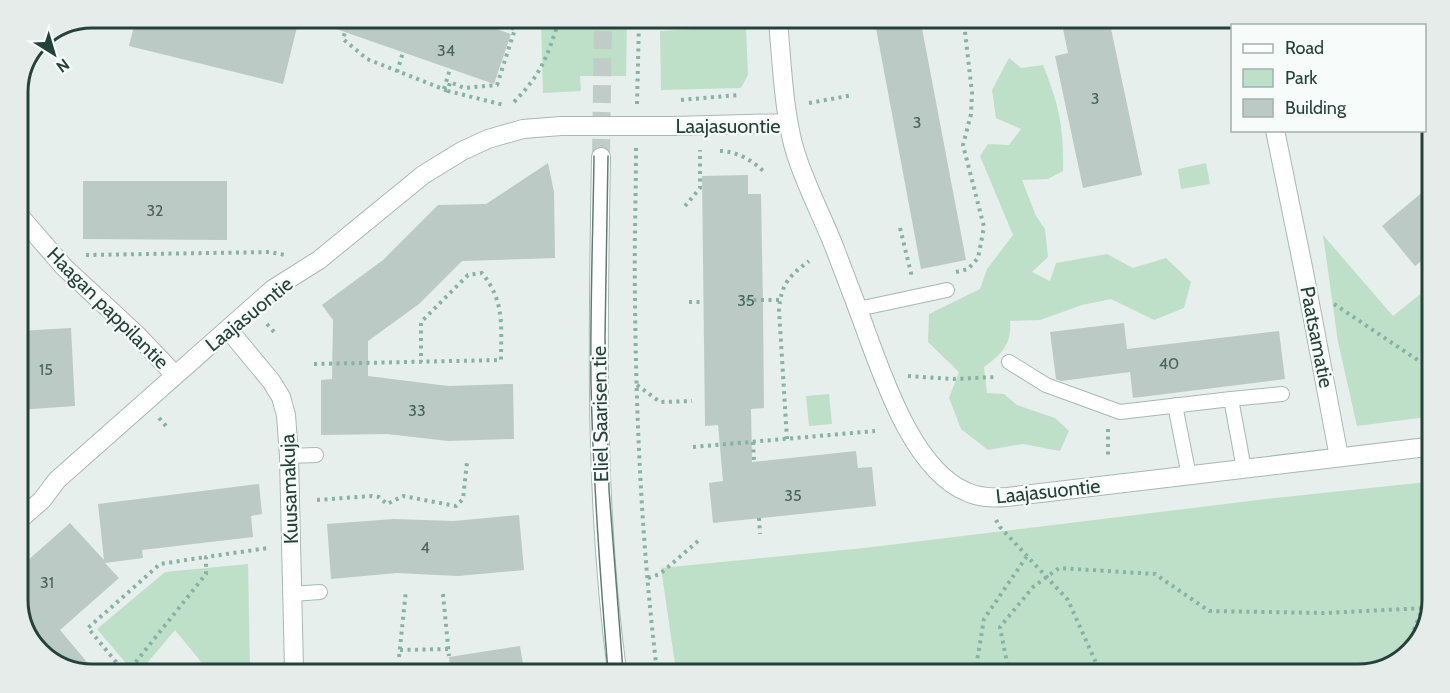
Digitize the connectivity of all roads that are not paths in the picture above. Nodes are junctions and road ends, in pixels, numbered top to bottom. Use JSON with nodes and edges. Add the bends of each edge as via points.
{"nodes":[{"id":1,"x":779,"y":28,"type":"edge"},
{"id":2,"x":788,"y":123,"type":"junction"},
{"id":3,"x":1275,"y":132,"type":"edge"},
{"id":4,"x":601,"y":157,"type":"tunnel mouth"},
{"id":5,"x":29,"y":227,"type":"edge"},
{"id":6,"x":947,"y":290,"type":"dead end"},
{"id":7,"x":858,"y":309,"type":"junction"},
{"id":8,"x":228,"y":329,"type":"junction"},
{"id":9,"x":1009,"y":362,"type":"road end"},
{"id":10,"x":175,"y":375,"type":"junction"},
{"id":11,"x":1282,"y":394,"type":"dead end"},
{"id":12,"x":1231,"y":399,"type":"junction"},
{"id":13,"x":1176,"y":405,"type":"junction"},
{"id":14,"x":1422,"y":448,"type":"edge"},
{"id":15,"x":316,"y":455,"type":"dead end"},
{"id":16,"x":289,"y":456,"type":"junction"},
{"id":17,"x":1339,"y":456,"type":"junction"},
{"id":18,"x":1244,"y":469,"type":"junction"},
{"id":19,"x":1189,"y":476,"type":"junction"},
{"id":20,"x":29,"y":511,"type":"edge"},
{"id":21,"x":320,"y":592,"type":"dead end"},
{"id":22,"x":292,"y":594,"type":"junction"},
{"id":23,"x":294,"y":664,"type":"edge"},
{"id":24,"x":615,"y":664,"type":"edge"}],
"edges":[{"from":1,"to":2,"type":"street"},
{"from":2,"to":7,"type":"street","name":"Laajasuontie","via":[[798,160]]},
{"from":2,"to":8,"type":"street","name":"Laajasuontie","bridge":true,"via":[[561,126],[523,129],[488,139],[423,175],[319,260],[273,289]]},
{"from":3,"to":17,"type":"street","name":"Paatsamatie"},
{"from":4,"to":24,"type":"street","name":"Eliel Saarisen tie","via":[[599,436]]},
{"from":5,"to":10,"type":"street","name":"Haagan pappilantie","via":[[64,267]]},
{"from":6,"to":7,"type":"lane"},
{"from":7,"to":19,"type":"street","name":"Laajasuontie","via":[[891,398],[913,438],[945,477],[967,492],[986,498],[1007,497]]},
{"from":8,"to":10,"type":"street","name":"Laajasuontie"},
{"from":8,"to":16,"type":"street","name":"Kuusamakuja","via":[[281,397]]},
{"from":9,"to":13,"type":"lane","via":[[1046,385],[1120,412]]},
{"from":10,"to":20,"type":"street","name":"Laajasuontie","via":[[57,480]]},
{"from":11,"to":12,"type":"lane"},
{"from":12,"to":13,"type":"lane"},
{"from":12,"to":18,"type":"lane"},
{"from":13,"to":19,"type":"lane"},
{"from":14,"to":17,"type":"street"},
{"from":15,"to":16,"type":"lane"},
{"from":16,"to":22,"type":"street","name":"Kuusamakuja"},
{"from":17,"to":18,"type":"street","name":"Laajasuontie"},
{"from":18,"to":19,"type":"street","name":"Laajasuontie"},
{"from":21,"to":22,"type":"lane"},
{"from":22,"to":23,"type":"street","name":"Kuusamakuja"}]}
